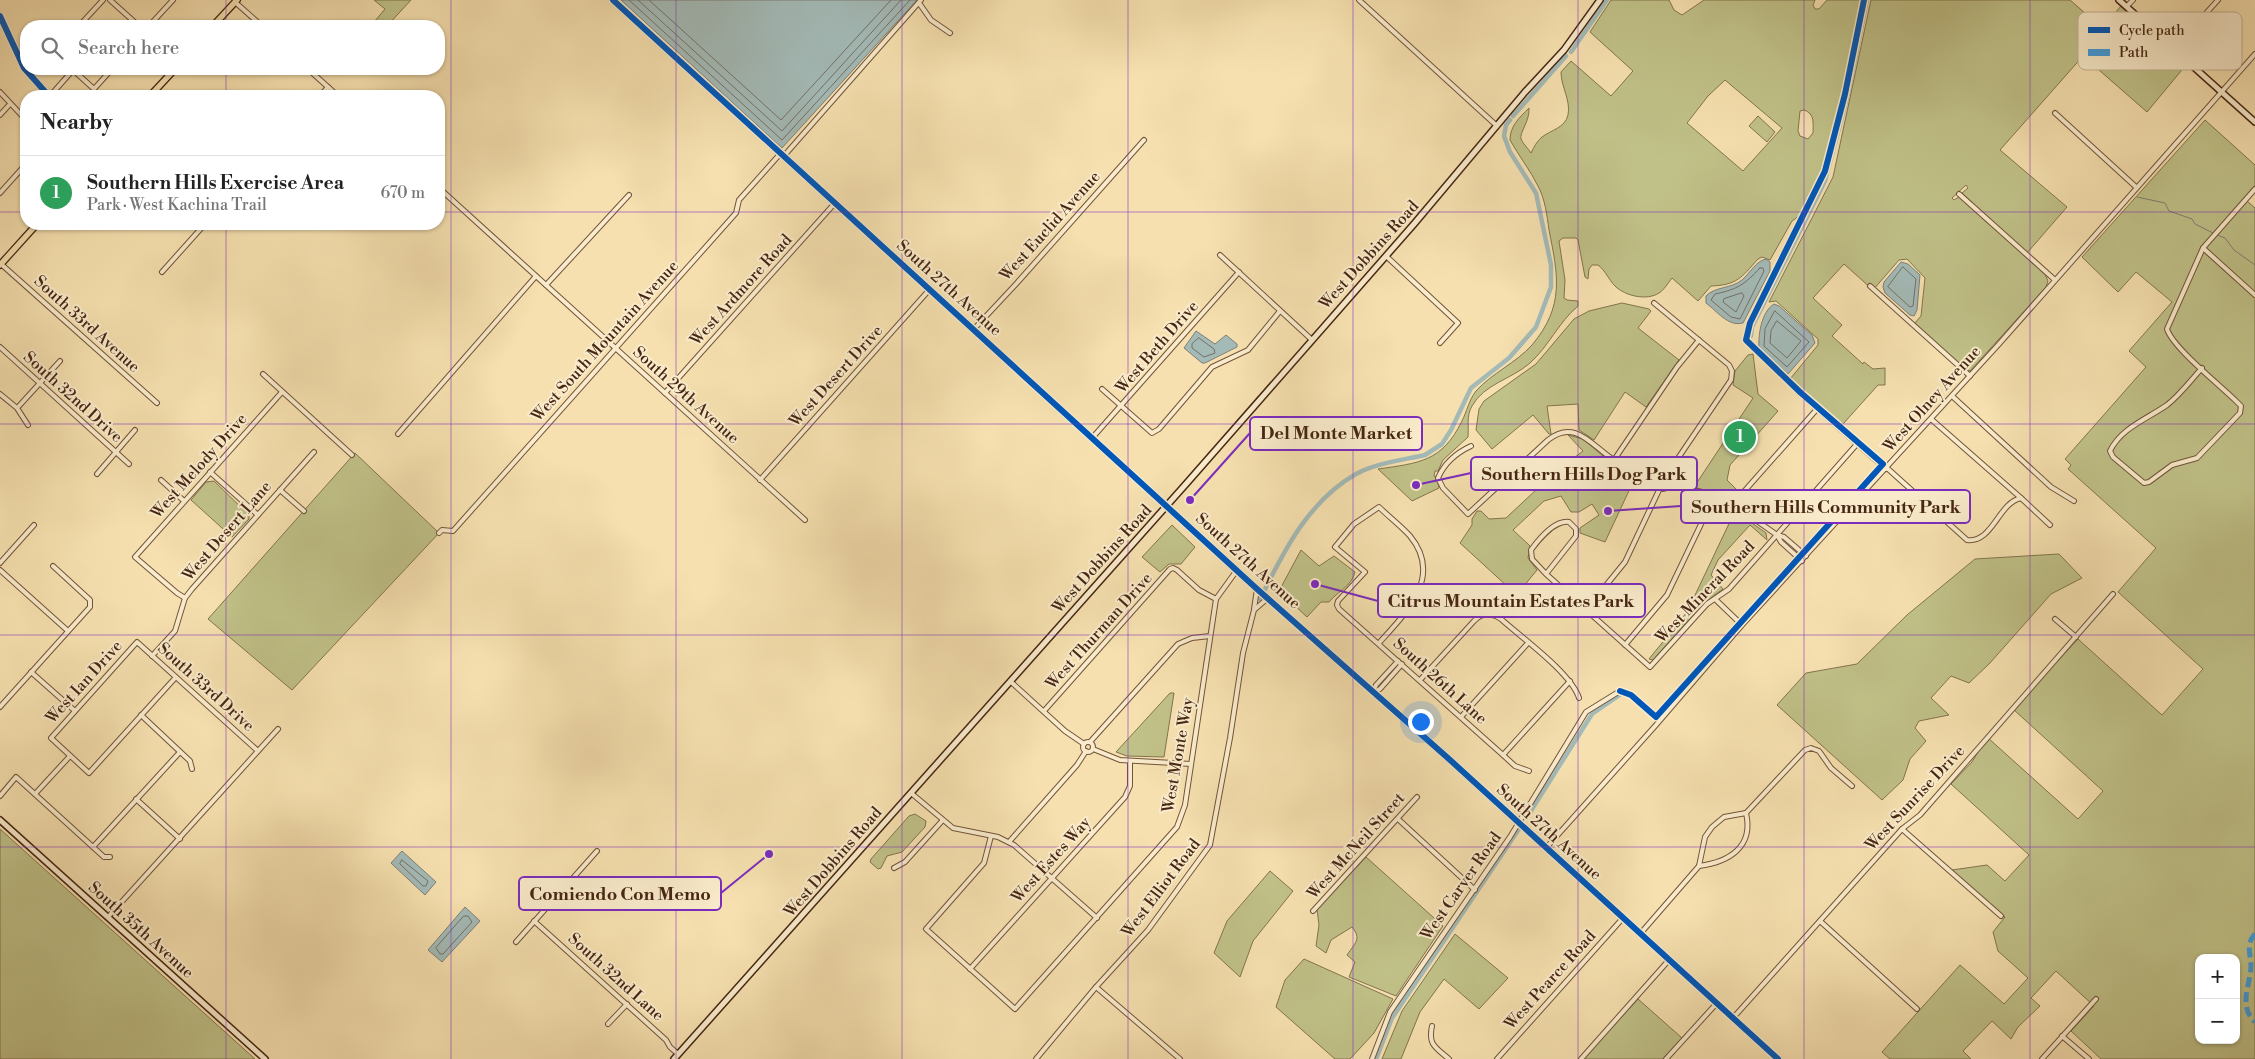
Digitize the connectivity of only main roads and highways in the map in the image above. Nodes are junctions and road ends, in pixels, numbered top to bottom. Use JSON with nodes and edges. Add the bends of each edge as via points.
{"nodes":[{"id":1,"x":236,"y":1,"type":"edge"},
{"id":2,"x":219,"y":20,"type":"edge"},
{"id":3,"x":169,"y":75,"type":"edge"},
{"id":4,"x":156,"y":90,"type":"edge"},
{"id":5,"x":32,"y":230,"type":"edge"},
{"id":6,"x":1,"y":264,"type":"edge"}],
"edges":[{"from":1,"to":2,"type":"main road"},
{"from":3,"to":4,"type":"main road"},
{"from":5,"to":6,"type":"main road"}]}
